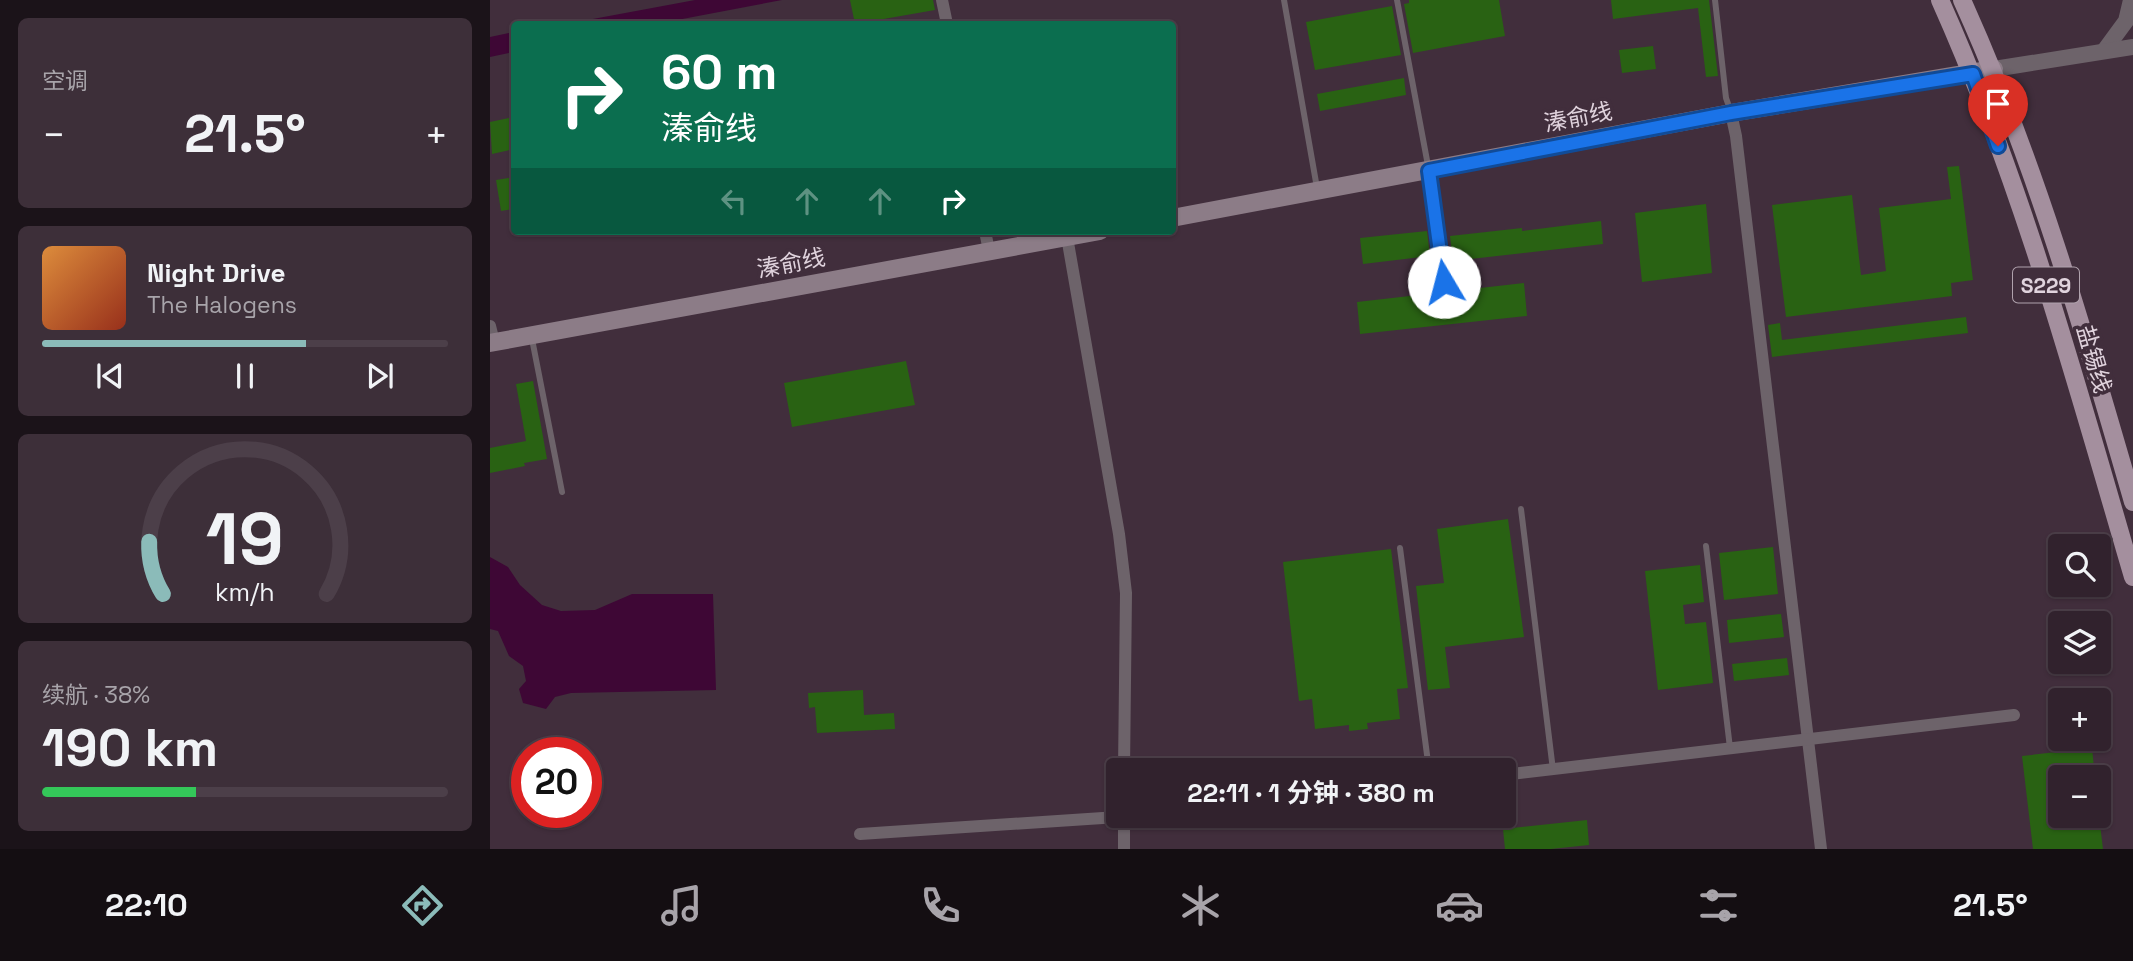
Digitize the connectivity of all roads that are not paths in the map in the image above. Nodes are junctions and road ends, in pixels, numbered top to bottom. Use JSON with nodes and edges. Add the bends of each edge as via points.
{"nodes":[{"id":1,"x":942,"y":0,"type":"edge"},
{"id":2,"x":1284,"y":0,"type":"edge"},
{"id":3,"x":1397,"y":0,"type":"edge"},
{"id":4,"x":1715,"y":0,"type":"edge"},
{"id":5,"x":1940,"y":0,"type":"edge"},
{"id":6,"x":1962,"y":0,"type":"edge"},
{"id":7,"x":2131,"y":0,"type":"edge"},
{"id":8,"x":946,"y":21,"type":"edge"},
{"id":9,"x":2133,"y":47,"type":"edge"},
{"id":10,"x":2104,"y":51,"type":"junction"},
{"id":11,"x":1994,"y":69,"type":"junction"},
{"id":12,"x":1973,"y":74,"type":"junction"},
{"id":13,"x":1731,"y":113,"type":"junction"},
{"id":14,"x":1429,"y":171,"type":"junction"},
{"id":15,"x":1318,"y":191,"type":"junction"},
{"id":16,"x":1176,"y":217,"type":"edge"},
{"id":17,"x":986,"y":235,"type":"edge"},
{"id":18,"x":1062,"y":235,"type":"edge"},
{"id":19,"x":1067,"y":235,"type":"edge"},
{"id":20,"x":989,"y":251,"type":"junction"},
{"id":21,"x":1444,"y":282,"type":"dead end"},
{"id":22,"x":531,"y":335,"type":"junction"},
{"id":23,"x":491,"y":337,"type":"edge"},
{"id":24,"x":562,"y":492,"type":"dead end"},
{"id":25,"x":2133,"y":502,"type":"edge"},
{"id":26,"x":1521,"y":509,"type":"dead end"},
{"id":27,"x":1706,"y":546,"type":"dead end"},
{"id":28,"x":1400,"y":548,"type":"dead end"},
{"id":29,"x":2133,"y":577,"type":"edge"},
{"id":30,"x":2014,"y":715,"type":"dead end"},
{"id":31,"x":1808,"y":738,"type":"junction"},
{"id":32,"x":1730,"y":748,"type":"junction"},
{"id":33,"x":1124,"y":758,"type":"edge"},
{"id":34,"x":1427,"y":758,"type":"edge"},
{"id":35,"x":1553,"y":770,"type":"junction"},
{"id":36,"x":1516,"y":774,"type":"edge"},
{"id":37,"x":1106,"y":817,"type":"edge"},
{"id":38,"x":1124,"y":828,"type":"edge"},
{"id":39,"x":860,"y":834,"type":"dead end"},
{"id":40,"x":1124,"y":849,"type":"edge"},
{"id":41,"x":1821,"y":849,"type":"edge"}],
"edges":[{"from":1,"to":8,"type":"street"},
{"from":2,"to":15,"type":"lane"},
{"from":3,"to":14,"type":"lane"},
{"from":4,"to":13,"type":"lane"},
{"from":5,"to":12,"type":"main road","name":"盐锡线","number":"S229"},
{"from":6,"to":11,"type":"main road","name":"盐锡线","number":"S229"},
{"from":7,"to":10,"type":"street","via":[[2126,21]]},
{"from":9,"to":10,"type":"street"},
{"from":10,"to":11,"type":"street"},
{"from":11,"to":12,"type":"main road","name":"溱俞线"},
{"from":11,"to":25,"type":"main road","name":"盐锡线","number":"S229","via":[[2077,309]]},
{"from":12,"to":13,"type":"main road","name":"溱俞线"},
{"from":12,"to":29,"type":"main road","name":"盐锡线","number":"S229","via":[[2056,315]]},
{"from":13,"to":14,"type":"main road","name":"溱俞线"},
{"from":13,"to":31,"type":"street"},
{"from":14,"to":15,"type":"main road","name":"溱俞线"},
{"from":14,"to":21,"type":"lane"},
{"from":15,"to":16,"type":"main road","name":"溱俞线"},
{"from":17,"to":20,"type":"street"},
{"from":18,"to":20,"type":"main road","name":"溱俞线"},
{"from":19,"to":33,"type":"street","via":[[1123,570]]},
{"from":20,"to":22,"type":"main road","name":"溱俞线"},
{"from":22,"to":23,"type":"main road","name":"溱俞线"},
{"from":22,"to":24,"type":"lane"},
{"from":26,"to":35,"type":"lane"},
{"from":27,"to":32,"type":"lane"},
{"from":28,"to":34,"type":"lane"},
{"from":30,"to":31,"type":"street"},
{"from":31,"to":32,"type":"street"},
{"from":31,"to":41,"type":"street"},
{"from":32,"to":35,"type":"street"},
{"from":35,"to":36,"type":"street"},
{"from":37,"to":39,"type":"street"},
{"from":38,"to":40,"type":"street"}]}
